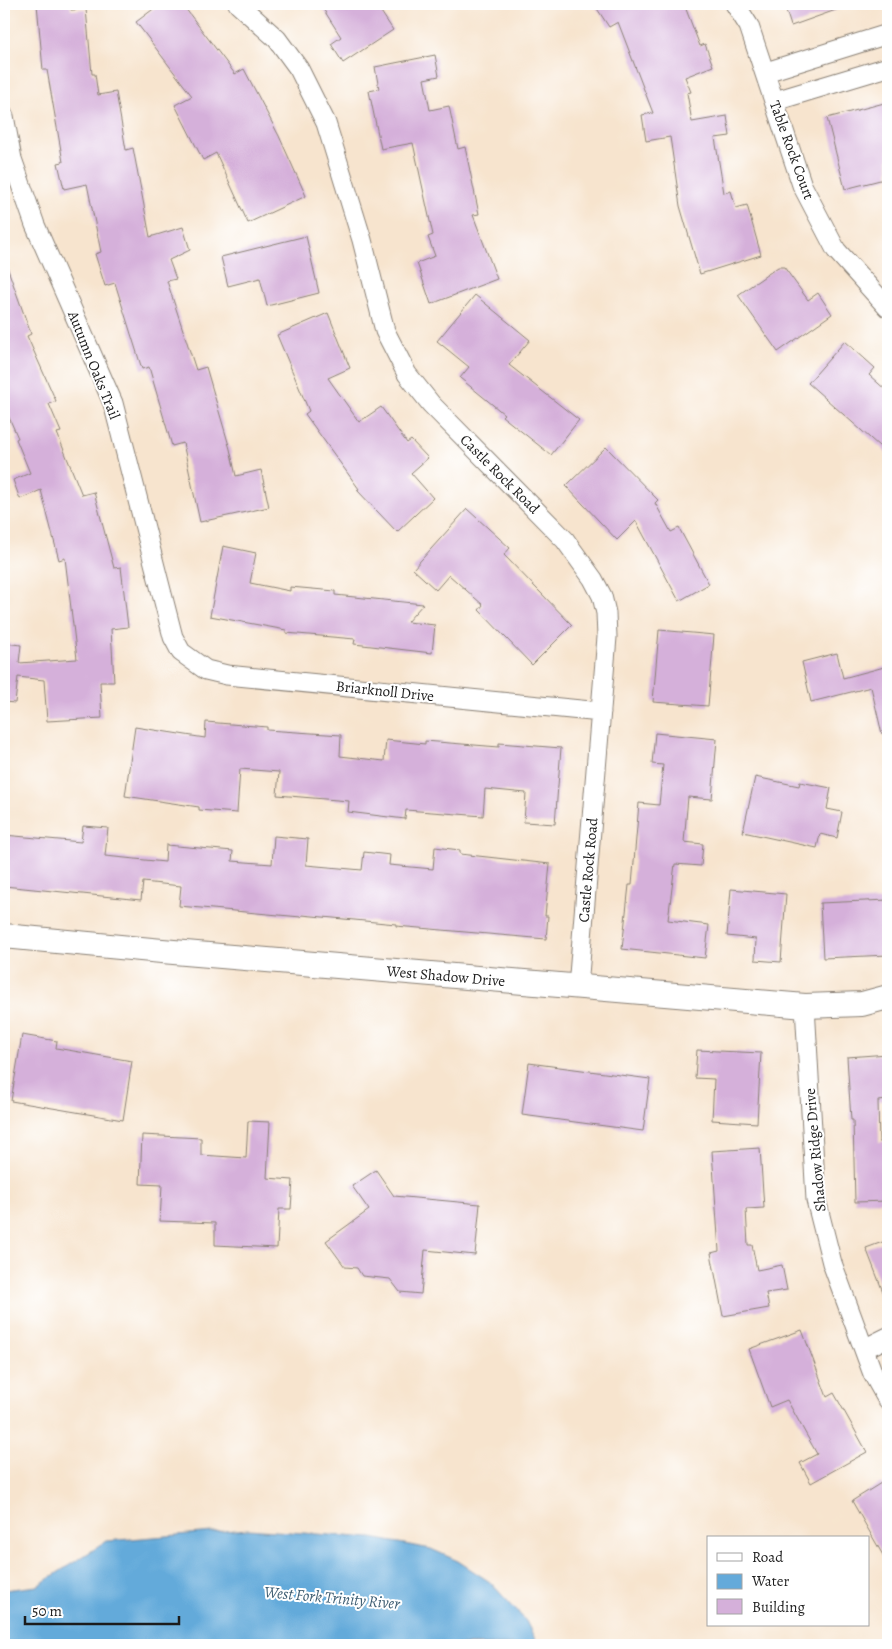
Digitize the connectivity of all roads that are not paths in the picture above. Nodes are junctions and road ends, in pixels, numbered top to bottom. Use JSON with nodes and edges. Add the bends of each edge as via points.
{"nodes":[{"id":1,"x":238,"y":4,"type":"edge"},
{"id":2,"x":734,"y":4,"type":"edge"},
{"id":3,"x":888,"y":34,"type":"edge"},
{"id":4,"x":888,"y":67,"type":"edge"},
{"id":5,"x":766,"y":72,"type":"junction"},
{"id":6,"x":775,"y":101,"type":"junction"},
{"id":7,"x":4,"y":116,"type":"edge"},
{"id":8,"x":888,"y":308,"type":"edge"},
{"id":9,"x":179,"y":647,"type":"joint"},
{"id":10,"x":601,"y":712,"type":"junction"},
{"id":11,"x":4,"y":936,"type":"edge"},
{"id":12,"x":578,"y":987,"type":"junction"},
{"id":13,"x":888,"y":998,"type":"edge"},
{"id":14,"x":805,"y":1006,"type":"junction"},
{"id":15,"x":888,"y":1337,"type":"edge"},
{"id":16,"x":864,"y":1349,"type":"junction"},
{"id":17,"x":888,"y":1401,"type":"edge"}],
"edges":[{"from":1,"to":10,"type":"street","name":"Castle Rock Road","via":[[277,39],[299,68],[326,123],[362,240],[385,331],[407,374],[431,404],[565,540],[602,596],[607,637]]},
{"from":2,"to":5,"type":"street","name":"Table Rock Court","via":[[749,26]]},
{"from":3,"to":5,"type":"street"},
{"from":4,"to":6,"type":"street"},
{"from":5,"to":6,"type":"street","name":"Table Rock Court"},
{"from":6,"to":8,"type":"street","name":"Table Rock Court","via":[[802,185],[836,250]]},
{"from":7,"to":9,"type":"street","name":"Autumn Oaks Trail","via":[[12,159],[35,225],[113,403],[173,636]]},
{"from":9,"to":10,"type":"street","name":"Briarknoll Drive","via":[[181,652],[206,670],[227,675]]},
{"from":10,"to":12,"type":"street","name":"Castle Rock Road"},
{"from":11,"to":12,"type":"street","name":"West Shadow Drive"},
{"from":12,"to":14,"type":"street","name":"West Shadow Drive"},
{"from":13,"to":14,"type":"street","name":"West Shadow Drive","via":[[862,1004]]},
{"from":14,"to":16,"type":"street","name":"Shadow Ridge Drive","via":[[816,1200],[832,1263]]},
{"from":15,"to":16,"type":"street"},
{"from":16,"to":17,"type":"street","name":"Shadow Ridge Drive"}]}
